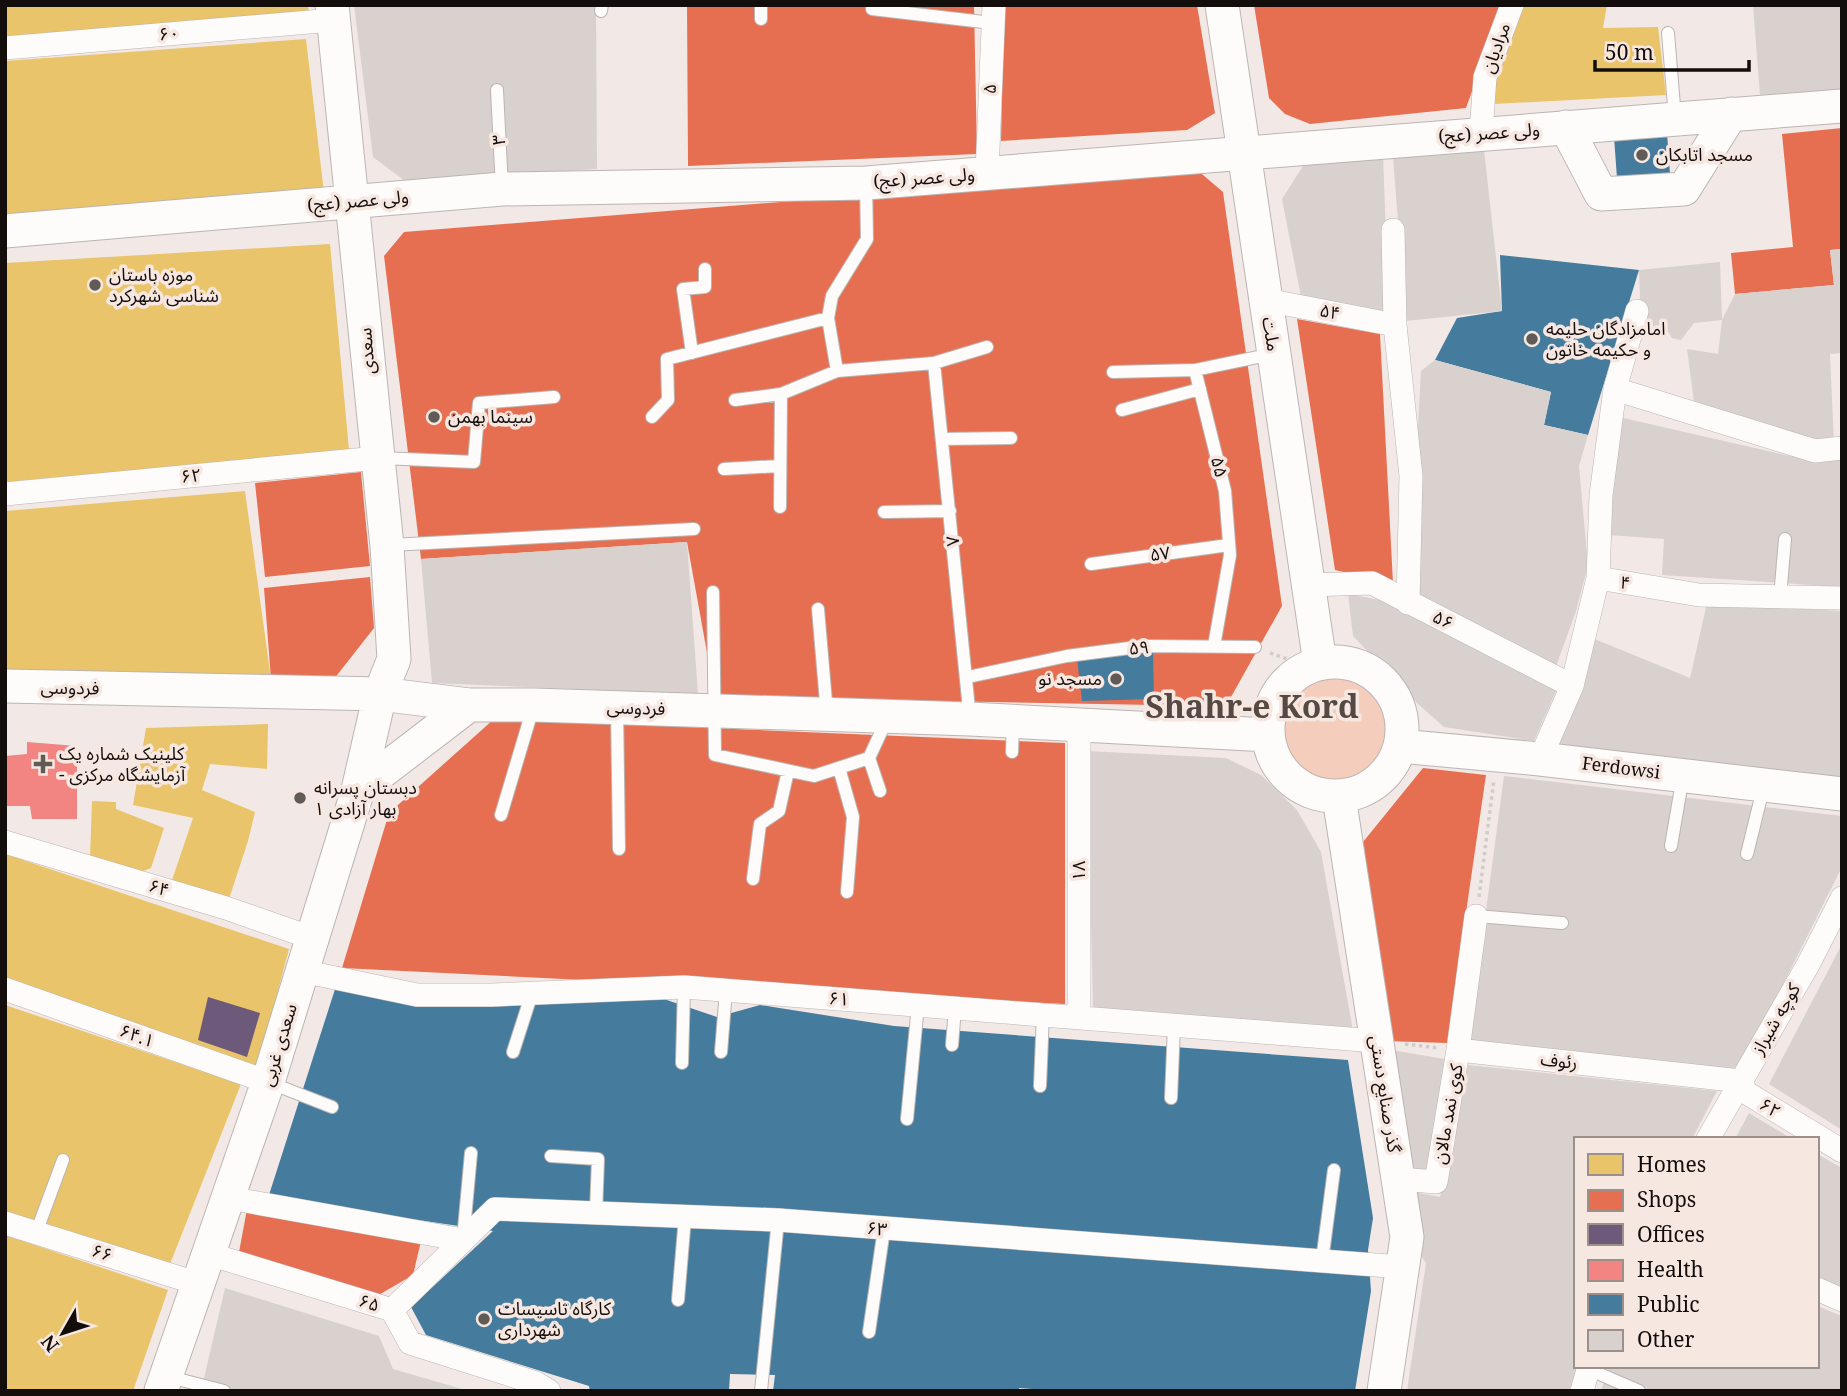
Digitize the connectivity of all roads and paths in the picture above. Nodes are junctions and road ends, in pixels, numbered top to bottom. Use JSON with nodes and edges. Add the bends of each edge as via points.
{"nodes":[{"id":1,"x":1222,"y":5,"type":"edge"},
{"id":2,"x":1512,"y":5,"type":"edge"},
{"id":3,"x":872,"y":9,"type":"dead end"},
{"id":4,"x":333,"y":13,"type":"edge"},
{"id":5,"x":993,"y":14,"type":"edge"},
{"id":6,"x":1668,"y":33,"type":"dead end"},
{"id":7,"x":5,"y":48,"type":"edge"},
{"id":8,"x":497,"y":90,"type":"dead end"},
{"id":9,"x":1842,"y":106,"type":"edge"},
{"id":10,"x":1731,"y":114,"type":"junction"},
{"id":11,"x":1675,"y":119,"type":"junction"},
{"id":12,"x":1566,"y":127,"type":"junction"},
{"id":13,"x":1481,"y":133,"type":"junction"},
{"id":14,"x":1244,"y":152,"type":"junction"},
{"id":15,"x":987,"y":173,"type":"junction"},
{"id":16,"x":866,"y":183,"type":"junction"},
{"id":17,"x":502,"y":189,"type":"junction"},
{"id":18,"x":353,"y":202,"type":"junction"},
{"id":19,"x":1393,"y":230,"type":"dead end"},
{"id":20,"x":5,"y":231,"type":"edge"},
{"id":21,"x":705,"y":269,"type":"dead end"},
{"id":22,"x":1266,"y":300,"type":"junction"},
{"id":23,"x":1637,"y":311,"type":"dead end"},
{"id":24,"x":828,"y":318,"type":"junction"},
{"id":25,"x":1395,"y":325,"type":"junction"},
{"id":26,"x":987,"y":347,"type":"dead end"},
{"id":27,"x":692,"y":353,"type":"junction"},
{"id":28,"x":1274,"y":354,"type":"junction"},
{"id":29,"x":934,"y":363,"type":"junction"},
{"id":30,"x":1195,"y":370,"type":"junction"},
{"id":31,"x":837,"y":371,"type":"junction"},
{"id":32,"x":1114,"y":372,"type":"dead end"},
{"id":33,"x":1200,"y":389,"type":"junction"},
{"id":34,"x":1615,"y":389,"type":"junction"},
{"id":35,"x":781,"y":394,"type":"junction"},
{"id":36,"x":554,"y":397,"type":"dead end"},
{"id":37,"x":735,"y":400,"type":"dead end"},
{"id":38,"x":1122,"y":410,"type":"dead end"},
{"id":39,"x":652,"y":417,"type":"dead end"},
{"id":40,"x":942,"y":439,"type":"junction"},
{"id":41,"x":1011,"y":439,"type":"dead end"},
{"id":42,"x":1842,"y":448,"type":"edge"},
{"id":43,"x":377,"y":458,"type":"junction"},
{"id":44,"x":780,"y":466,"type":"junction"},
{"id":45,"x":724,"y":469,"type":"dead end"},
{"id":46,"x":5,"y":494,"type":"edge"},
{"id":47,"x":780,"y":507,"type":"dead end"},
{"id":48,"x":950,"y":511,"type":"junction"},
{"id":49,"x":884,"y":512,"type":"dead end"},
{"id":50,"x":694,"y":529,"type":"dead end"},
{"id":51,"x":1785,"y":539,"type":"dead end"},
{"id":52,"x":1229,"y":545,"type":"junction"},
{"id":53,"x":387,"y":546,"type":"junction"},
{"id":54,"x":1091,"y":564,"type":"dead end"},
{"id":55,"x":1598,"y":578,"type":"junction"},
{"id":56,"x":1308,"y":585,"type":"junction"},
{"id":57,"x":713,"y":592,"type":"dead end"},
{"id":58,"x":1780,"y":597,"type":"junction"},
{"id":59,"x":1842,"y":598,"type":"edge"},
{"id":60,"x":1408,"y":603,"type":"junction"},
{"id":61,"x":818,"y":609,"type":"dead end"},
{"id":62,"x":1214,"y":646,"type":"junction"},
{"id":63,"x":1255,"y":647,"type":"joint"},
{"id":64,"x":1314,"y":665,"type":"junction"},
{"id":65,"x":968,"y":677,"type":"junction"},
{"id":66,"x":5,"y":686,"type":"edge"},
{"id":67,"x":1572,"y":686,"type":"junction"},
{"id":68,"x":380,"y":694,"type":"junction"},
{"id":69,"x":469,"y":705,"type":"junction"},
{"id":70,"x":534,"y":705,"type":"junction"},
{"id":71,"x":617,"y":707,"type":"junction"},
{"id":72,"x":715,"y":710,"type":"junction"},
{"id":73,"x":827,"y":714,"type":"junction"},
{"id":74,"x":888,"y":716,"type":"junction"},
{"id":75,"x":971,"y":719,"type":"junction"},
{"id":76,"x":1079,"y":725,"type":"junction"},
{"id":77,"x":1268,"y":735,"type":"junction"},
{"id":78,"x":1401,"y":746,"type":"junction"},
{"id":79,"x":1498,"y":755,"type":"junction"},
{"id":80,"x":869,"y":758,"type":"junction"},
{"id":81,"x":1540,"y":759,"type":"junction"},
{"id":82,"x":839,"y":768,"type":"junction"},
{"id":83,"x":788,"y":771,"type":"junction"},
{"id":84,"x":1683,"y":775,"type":"junction"},
{"id":85,"x":1764,"y":785,"type":"junction"},
{"id":86,"x":358,"y":790,"type":"junction"},
{"id":87,"x":880,"y":791,"type":"dead end"},
{"id":88,"x":1842,"y":794,"type":"edge"},
{"id":89,"x":1339,"y":797,"type":"junction"},
{"id":90,"x":501,"y":816,"type":"dead end"},
{"id":91,"x":5,"y":842,"type":"edge"},
{"id":92,"x":1671,"y":846,"type":"dead end"},
{"id":93,"x":619,"y":849,"type":"dead end"},
{"id":94,"x":1747,"y":854,"type":"dead end"},
{"id":95,"x":753,"y":879,"type":"dead end"},
{"id":96,"x":846,"y":892,"type":"dead end"},
{"id":97,"x":1842,"y":898,"type":"edge"},
{"id":98,"x":1476,"y":916,"type":"junction"},
{"id":99,"x":1562,"y":923,"type":"dead end"},
{"id":100,"x":312,"y":938,"type":"junction"},
{"id":101,"x":302,"y":971,"type":"junction"},
{"id":102,"x":684,"y":987,"type":"junction"},
{"id":103,"x":5,"y":989,"type":"edge"},
{"id":104,"x":726,"y":990,"type":"junction"},
{"id":105,"x":532,"y":993,"type":"junction"},
{"id":106,"x":918,"y":1005,"type":"junction"},
{"id":107,"x":955,"y":1008,"type":"junction"},
{"id":108,"x":1043,"y":1014,"type":"junction"},
{"id":109,"x":1079,"y":1017,"type":"junction"},
{"id":110,"x":1174,"y":1025,"type":"junction"},
{"id":111,"x":1377,"y":1041,"type":"junction"},
{"id":112,"x":952,"y":1045,"type":"dead end"},
{"id":113,"x":1458,"y":1050,"type":"junction"},
{"id":114,"x":513,"y":1052,"type":"dead end"},
{"id":115,"x":721,"y":1052,"type":"dead end"},
{"id":116,"x":682,"y":1063,"type":"dead end"},
{"id":117,"x":1741,"y":1081,"type":"junction"},
{"id":118,"x":268,"y":1082,"type":"junction"},
{"id":119,"x":1040,"y":1086,"type":"dead end"},
{"id":120,"x":1171,"y":1098,"type":"dead end"},
{"id":121,"x":332,"y":1107,"type":"dead end"},
{"id":122,"x":907,"y":1119,"type":"dead end"},
{"id":123,"x":1709,"y":1137,"type":"edge"},
{"id":124,"x":1819,"y":1137,"type":"edge"},
{"id":125,"x":1819,"y":1137,"type":"edge"},
{"id":126,"x":1842,"y":1151,"type":"edge"},
{"id":127,"x":471,"y":1153,"type":"dead end"},
{"id":128,"x":551,"y":1156,"type":"dead end"},
{"id":129,"x":62,"y":1160,"type":"dead end"},
{"id":130,"x":1335,"y":1170,"type":"dead end"},
{"id":131,"x":1399,"y":1179,"type":"junction"},
{"id":132,"x":229,"y":1198,"type":"junction"},
{"id":133,"x":596,"y":1213,"type":"junction"},
{"id":134,"x":685,"y":1217,"type":"junction"},
{"id":135,"x":778,"y":1220,"type":"junction"},
{"id":136,"x":5,"y":1223,"type":"edge"},
{"id":137,"x":884,"y":1229,"type":"junction"},
{"id":138,"x":36,"y":1233,"type":"junction"},
{"id":139,"x":463,"y":1240,"type":"junction"},
{"id":140,"x":1322,"y":1261,"type":"junction"},
{"id":141,"x":1402,"y":1267,"type":"junction"},
{"id":142,"x":204,"y":1269,"type":"junction"},
{"id":143,"x":1819,"y":1290,"type":"edge"},
{"id":144,"x":678,"y":1300,"type":"dead end"},
{"id":145,"x":1842,"y":1300,"type":"edge"},
{"id":146,"x":392,"y":1310,"type":"junction"},
{"id":147,"x":869,"y":1332,"type":"dead end"},
{"id":148,"x":1587,"y":1375,"type":"edge"},
{"id":149,"x":163,"y":1383,"type":"edge"},
{"id":150,"x":224,"y":1391,"type":"edge"},
{"id":151,"x":549,"y":1391,"type":"edge"},
{"id":152,"x":761,"y":1391,"type":"edge"},
{"id":153,"x":1384,"y":1391,"type":"edge"},
{"id":154,"x":1639,"y":1391,"type":"edge"}],
"edges":[{"from":1,"to":14,"type":"main road","name":"ملت"},
{"from":2,"to":13,"type":"street","name":"مرادیان","via":[[1485,77]]},
{"from":3,"to":5,"type":"lane"},
{"from":4,"to":7,"type":"street","name":"۶۰"},
{"from":4,"to":18,"type":"main road","name":"سعدی"},
{"from":5,"to":15,"type":"street","name":"۵"},
{"from":6,"to":11,"type":"lane"},
{"from":8,"to":17,"type":"lane","name":"۳"},
{"from":9,"to":10,"type":"main road","name":"ولی عصر (عج)"},
{"from":10,"to":11,"type":"main road","name":"ولی عصر (عج)"},
{"from":10,"to":12,"type":"main road","via":[[1684,189],[1601,194]]},
{"from":11,"to":12,"type":"main road","name":"ولی عصر (عج)"},
{"from":12,"to":13,"type":"main road","name":"ولی عصر (عج)"},
{"from":13,"to":14,"type":"main road","name":"ولی عصر (عج)"},
{"from":14,"to":15,"type":"main road","name":"ولی عصر (عج)"},
{"from":14,"to":22,"type":"main road","name":"ملت"},
{"from":15,"to":16,"type":"main road","name":"ولی عصر (عج)"},
{"from":16,"to":17,"type":"main road","name":"ولی عصر (عج)"},
{"from":16,"to":24,"type":"lane","via":[[867,239],[832,296]]},
{"from":17,"to":18,"type":"main road","name":"ولی عصر (عج)"},
{"from":18,"to":20,"type":"main road","name":"ولی عصر (عج)"},
{"from":18,"to":43,"type":"main road","name":"سعدی"},
{"from":19,"to":25,"type":"street"},
{"from":21,"to":27,"type":"lane","via":[[705,288],[683,289]]},
{"from":22,"to":25,"type":"street","name":"۵۴"},
{"from":22,"to":28,"type":"main road","name":"ملت"},
{"from":23,"to":34,"type":"street"},
{"from":24,"to":27,"type":"lane"},
{"from":24,"to":31,"type":"lane"},
{"from":25,"to":60,"type":"street","via":[[1411,476]]},
{"from":26,"to":29,"type":"lane"},
{"from":27,"to":39,"type":"lane","via":[[667,359],[668,400]]},
{"from":28,"to":30,"type":"lane"},
{"from":28,"to":56,"type":"main road","name":"ملت"},
{"from":29,"to":31,"type":"lane"},
{"from":29,"to":40,"type":"lane","name":"۷"},
{"from":30,"to":32,"type":"lane"},
{"from":30,"to":33,"type":"lane","name":"۵۵"},
{"from":31,"to":35,"type":"lane"},
{"from":33,"to":38,"type":"lane"},
{"from":33,"to":52,"type":"lane","name":"۵۵","via":[[1225,491]]},
{"from":34,"to":42,"type":"street","via":[[1815,451]]},
{"from":34,"to":55,"type":"street","via":[[1601,495]]},
{"from":35,"to":37,"type":"lane"},
{"from":35,"to":44,"type":"lane"},
{"from":36,"to":43,"type":"lane","via":[[479,403],[474,462]]},
{"from":40,"to":41,"type":"lane"},
{"from":40,"to":48,"type":"lane","name":"۷"},
{"from":43,"to":46,"type":"street","name":"۶۲"},
{"from":43,"to":53,"type":"main road","name":"سعدی"},
{"from":44,"to":45,"type":"lane"},
{"from":44,"to":47,"type":"lane"},
{"from":48,"to":49,"type":"lane"},
{"from":48,"to":65,"type":"lane","name":"۷"},
{"from":50,"to":53,"type":"lane"},
{"from":51,"to":58,"type":"lane"},
{"from":52,"to":54,"type":"lane","name":"۵۷"},
{"from":52,"to":62,"type":"lane","name":"۵۵"},
{"from":53,"to":68,"type":"main road","name":"سعدی","via":[[394,659]]},
{"from":55,"to":58,"type":"street","name":"۴","via":[[1699,596]]},
{"from":55,"to":67,"type":"street","name":"۴"},
{"from":56,"to":60,"type":"street","name":"۵۶","via":[[1372,583]]},
{"from":56,"to":64,"type":"main road","name":"ملت"},
{"from":57,"to":72,"type":"lane"},
{"from":58,"to":59,"type":"street","name":"۴"},
{"from":60,"to":67,"type":"street","name":"۵۶"},
{"from":61,"to":73,"type":"lane"},
{"from":62,"to":63,"type":"lane","name":"۵۹"},
{"from":62,"to":65,"type":"lane","name":"۵۹","via":[[1145,646],[1067,656]]},
{"from":63,"to":64,"type":"path"},
{"from":64,"to":77,"type":"main road","via":[[1287,682],[1275,698]]},
{"from":64,"to":78,"type":"main road","via":[[1343,662],[1365,668],[1383,682],[1396,701],[1402,723]]},
{"from":65,"to":75,"type":"lane","name":"۷"},
{"from":66,"to":68,"type":"main road","name":"فردوسی"},
{"from":67,"to":81,"type":"street","name":"۴"},
{"from":68,"to":69,"type":"main road","name":"فردوسی"},
{"from":68,"to":86,"type":"main road","name":"سعدی غربی"},
{"from":69,"to":70,"type":"main road","name":"فردوسی"},
{"from":69,"to":86,"type":"main road"},
{"from":70,"to":71,"type":"main road","name":"فردوسی"},
{"from":70,"to":90,"type":"lane"},
{"from":71,"to":72,"type":"main road","name":"فردوسی"},
{"from":71,"to":93,"type":"lane"},
{"from":72,"to":73,"type":"main road","name":"فردوسی"},
{"from":72,"to":83,"type":"lane","via":[[715,755]]},
{"from":73,"to":74,"type":"main road","name":"فردوسی"},
{"from":74,"to":75,"type":"main road","name":"فردوسی"},
{"from":74,"to":80,"type":"lane"},
{"from":75,"to":76,"type":"main road","name":"فردوسی","via":[[1013,737]]},
{"from":76,"to":77,"type":"main road","name":"فردوسی"},
{"from":76,"to":109,"type":"street","name":"۱۸"},
{"from":77,"to":89,"type":"main road","via":[[1283,773],[1299,787]]},
{"from":78,"to":79,"type":"main road","name":"Ferdowsi"},
{"from":78,"to":89,"type":"main road","via":[[1378,781],[1356,794]]},
{"from":79,"to":81,"type":"main road","name":"Ferdowsi"},
{"from":79,"to":98,"type":"path"},
{"from":80,"to":82,"type":"lane"},
{"from":80,"to":87,"type":"lane"},
{"from":81,"to":84,"type":"main road","name":"Ferdowsi"},
{"from":82,"to":83,"type":"lane","via":[[814,776]]},
{"from":82,"to":96,"type":"lane","via":[[853,817]]},
{"from":83,"to":95,"type":"lane","via":[[779,811],[760,824]]},
{"from":84,"to":85,"type":"main road","name":"Ferdowsi"},
{"from":84,"to":92,"type":"lane"},
{"from":85,"to":88,"type":"main road","name":"Ferdowsi"},
{"from":85,"to":94,"type":"lane"},
{"from":86,"to":100,"type":"main road","name":"سعدی غربی"},
{"from":89,"to":111,"type":"main road","name":"گذر صنایع دستی"},
{"from":91,"to":100,"type":"street","name":"۶۴"},
{"from":97,"to":117,"type":"street","name":"کوچه شیراز"},
{"from":98,"to":99,"type":"lane"},
{"from":98,"to":113,"type":"street"},
{"from":100,"to":101,"type":"main road","name":"سعدی غربی"},
{"from":101,"to":105,"type":"street","name":"۶۱","via":[[417,995]]},
{"from":101,"to":118,"type":"main road","name":"سعدی غربی"},
{"from":102,"to":104,"type":"street","name":"۶۱"},
{"from":102,"to":105,"type":"street","name":"۶۱"},
{"from":102,"to":116,"type":"lane"},
{"from":103,"to":118,"type":"street","name":"۶۴.۱"},
{"from":104,"to":106,"type":"street","name":"۶۱"},
{"from":104,"to":115,"type":"lane"},
{"from":105,"to":114,"type":"lane"},
{"from":106,"to":107,"type":"street","name":"۶۱"},
{"from":106,"to":122,"type":"lane"},
{"from":107,"to":108,"type":"street","name":"۶۱"},
{"from":107,"to":112,"type":"lane"},
{"from":108,"to":109,"type":"street","name":"۶۱"},
{"from":108,"to":119,"type":"lane"},
{"from":109,"to":110,"type":"street","name":"۶۱"},
{"from":110,"to":111,"type":"street","name":"۶۱"},
{"from":110,"to":120,"type":"lane"},
{"from":111,"to":113,"type":"path"},
{"from":111,"to":131,"type":"main road","name":"گذر صنایع دستی"},
{"from":113,"to":117,"type":"street","name":"رئوف"},
{"from":113,"to":131,"type":"street","name":"کوی نمد مالان","via":[[1436,1182]]},
{"from":117,"to":123,"type":"street","name":"کوچه شیراز"},
{"from":117,"to":125,"type":"street","name":"۶۲","via":[[1745,1092]]},
{"from":118,"to":121,"type":"lane"},
{"from":118,"to":132,"type":"main road","name":"سعدی غربی"},
{"from":124,"to":126,"type":"street","name":"۶۲"},
{"from":127,"to":139,"type":"lane"},
{"from":128,"to":133,"type":"lane","via":[[598,1159]]},
{"from":129,"to":138,"type":"lane"},
{"from":130,"to":140,"type":"lane"},
{"from":131,"to":141,"type":"main road","name":"گذر صنایع دستی","via":[[1407,1237]]},
{"from":132,"to":139,"type":"street"},
{"from":132,"to":142,"type":"main road","name":"سعدی غربی"},
{"from":133,"to":134,"type":"street","name":"۶۳"},
{"from":133,"to":139,"type":"street","name":"۶۳","via":[[495,1209]]},
{"from":134,"to":135,"type":"street","name":"۶۳"},
{"from":134,"to":144,"type":"lane"},
{"from":135,"to":137,"type":"street","name":"۶۳"},
{"from":135,"to":152,"type":"lane"},
{"from":136,"to":138,"type":"street","name":"۶۶"},
{"from":137,"to":140,"type":"street","name":"۶۳"},
{"from":137,"to":147,"type":"lane"},
{"from":138,"to":142,"type":"street","name":"۶۶"},
{"from":139,"to":146,"type":"street","name":"۶۳"},
{"from":140,"to":141,"type":"street","name":"۶۳"},
{"from":141,"to":153,"type":"main road","name":"گذر صنایع دستی"},
{"from":142,"to":146,"type":"street","name":"۶۵"},
{"from":142,"to":149,"type":"main road","name":"سعدی غربی"},
{"from":143,"to":145,"type":"street"},
{"from":146,"to":151,"type":"street","name":"۶۵","via":[[410,1343]]},
{"from":148,"to":154,"type":"lane"},
{"from":149,"to":150,"type":"lane"}]}
